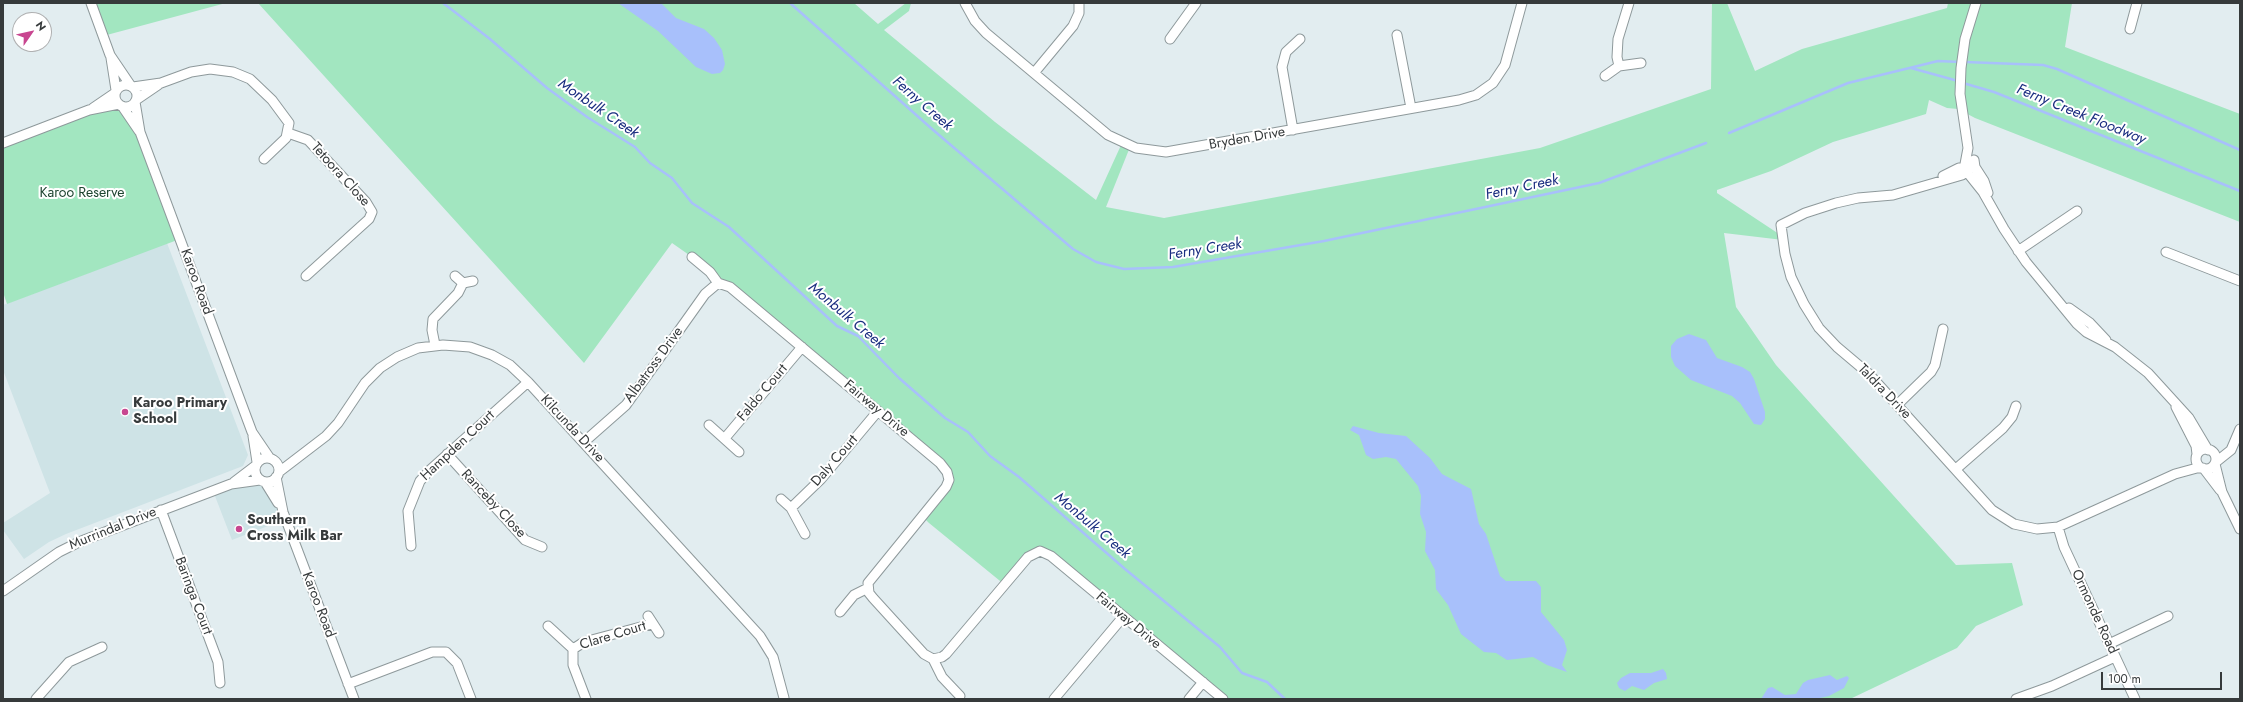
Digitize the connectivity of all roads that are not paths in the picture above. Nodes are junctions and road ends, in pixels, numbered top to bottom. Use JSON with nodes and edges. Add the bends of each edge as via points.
{"nodes":[{"id":1,"x":91,"y":3,"type":"edge"},
{"id":2,"x":965,"y":3,"type":"edge"},
{"id":3,"x":1079,"y":3,"type":"edge"},
{"id":4,"x":1196,"y":3,"type":"edge"},
{"id":5,"x":1522,"y":3,"type":"edge"},
{"id":6,"x":1629,"y":3,"type":"edge"},
{"id":7,"x":1976,"y":3,"type":"edge"},
{"id":8,"x":2137,"y":3,"type":"edge"},
{"id":9,"x":2130,"y":29,"type":"dead end"},
{"id":10,"x":1397,"y":35,"type":"dead end"},
{"id":11,"x":1170,"y":39,"type":"dead end"},
{"id":12,"x":1300,"y":39,"type":"dead end"},
{"id":13,"x":110,"y":55,"type":"junction"},
{"id":14,"x":1641,"y":63,"type":"dead end"},
{"id":15,"x":1619,"y":66,"type":"junction"},
{"id":16,"x":1034,"y":73,"type":"junction"},
{"id":17,"x":1605,"y":76,"type":"dead end"},
{"id":18,"x":161,"y":83,"type":"junction"},
{"id":19,"x":132,"y":87,"type":"junction"},
{"id":20,"x":116,"y":92,"type":"junction"},
{"id":21,"x":136,"y":101,"type":"junction"},
{"id":22,"x":121,"y":105,"type":"junction"},
{"id":23,"x":1411,"y":108,"type":"junction"},
{"id":24,"x":89,"y":110,"type":"junction"},
{"id":25,"x":1293,"y":130,"type":"junction"},
{"id":26,"x":140,"y":132,"type":"junction"},
{"id":27,"x":288,"y":132,"type":"junction"},
{"id":28,"x":4,"y":140,"type":"edge"},
{"id":29,"x":264,"y":159,"type":"dead end"},
{"id":30,"x":1968,"y":169,"type":"junction"},
{"id":31,"x":2077,"y":211,"type":"dead end"},
{"id":32,"x":2018,"y":251,"type":"junction"},
{"id":33,"x":2166,"y":252,"type":"dead end"},
{"id":34,"x":692,"y":257,"type":"dead end"},
{"id":35,"x":306,"y":276,"type":"dead end"},
{"id":36,"x":455,"y":276,"type":"dead end"},
{"id":37,"x":473,"y":281,"type":"dead end"},
{"id":38,"x":2240,"y":281,"type":"edge"},
{"id":39,"x":463,"y":283,"type":"junction"},
{"id":40,"x":718,"y":283,"type":"junction"},
{"id":41,"x":1943,"y":329,"type":"dead end"},
{"id":42,"x":435,"y":345,"type":"junction"},
{"id":43,"x":802,"y":347,"type":"junction"},
{"id":44,"x":528,"y":382,"type":"junction"},
{"id":45,"x":2170,"y":395,"type":"junction"},
{"id":46,"x":1897,"y":405,"type":"junction"},
{"id":47,"x":2016,"y":406,"type":"dead end"},
{"id":48,"x":878,"y":411,"type":"junction"},
{"id":49,"x":709,"y":425,"type":"dead end"},
{"id":50,"x":2240,"y":429,"type":"edge"},
{"id":51,"x":252,"y":432,"type":"junction"},
{"id":52,"x":725,"y":438,"type":"junction"},
{"id":53,"x":2236,"y":439,"type":"junction"},
{"id":54,"x":584,"y":442,"type":"junction"},
{"id":55,"x":2210,"y":450,"type":"junction"},
{"id":56,"x":739,"y":452,"type":"dead end"},
{"id":57,"x":447,"y":454,"type":"junction"},
{"id":58,"x":300,"y":455,"type":"junction"},
{"id":59,"x":2197,"y":456,"type":"junction"},
{"id":60,"x":271,"y":458,"type":"junction"},
{"id":61,"x":2215,"y":463,"type":"junction"},
{"id":62,"x":256,"y":464,"type":"junction"},
{"id":63,"x":1956,"y":469,"type":"junction"},
{"id":64,"x":2203,"y":469,"type":"junction"},
{"id":65,"x":2175,"y":474,"type":"junction"},
{"id":66,"x":278,"y":475,"type":"junction"},
{"id":67,"x":263,"y":481,"type":"junction"},
{"id":68,"x":231,"y":484,"type":"junction"},
{"id":69,"x":2222,"y":492,"type":"junction"},
{"id":70,"x":781,"y":499,"type":"dead end"},
{"id":71,"x":790,"y":508,"type":"junction"},
{"id":72,"x":161,"y":510,"type":"junction"},
{"id":73,"x":283,"y":512,"type":"junction"},
{"id":74,"x":2055,"y":528,"type":"junction"},
{"id":75,"x":2240,"y":529,"type":"edge"},
{"id":76,"x":805,"y":534,"type":"dead end"},
{"id":77,"x":411,"y":546,"type":"dead end"},
{"id":78,"x":542,"y":547,"type":"dead end"},
{"id":79,"x":868,"y":588,"type":"junction"},
{"id":80,"x":3,"y":591,"type":"edge"},
{"id":81,"x":840,"y":612,"type":"dead end"},
{"id":82,"x":2168,"y":616,"type":"dead end"},
{"id":83,"x":1123,"y":617,"type":"junction"},
{"id":84,"x":548,"y":626,"type":"dead end"},
{"id":85,"x":658,"y":634,"type":"dead end"},
{"id":86,"x":2109,"y":644,"type":"junction"},
{"id":87,"x":102,"y":647,"type":"dead end"},
{"id":88,"x":573,"y":648,"type":"junction"},
{"id":89,"x":2115,"y":657,"type":"junction"},
{"id":90,"x":933,"y":659,"type":"junction"},
{"id":91,"x":1203,"y":682,"type":"junction"},
{"id":92,"x":220,"y":683,"type":"dead end"},
{"id":93,"x":348,"y":684,"type":"junction"},
{"id":94,"x":960,"y":696,"type":"dead end"},
{"id":95,"x":36,"y":699,"type":"edge"},
{"id":96,"x":354,"y":699,"type":"edge"},
{"id":97,"x":471,"y":699,"type":"edge"},
{"id":98,"x":586,"y":699,"type":"edge"},
{"id":99,"x":785,"y":699,"type":"edge"},
{"id":100,"x":1054,"y":699,"type":"edge"},
{"id":101,"x":1189,"y":699,"type":"edge"},
{"id":102,"x":1223,"y":699,"type":"edge"},
{"id":103,"x":2016,"y":699,"type":"edge"},
{"id":104,"x":2135,"y":699,"type":"edge"}],
"edges":[{"from":1,"to":13,"type":"street"},
{"from":2,"to":16,"type":"street","name":"Bryden Drive","via":[[986,34]]},
{"from":3,"to":16,"type":"street","via":[[1079,13],[1073,26]]},
{"from":4,"to":11,"type":"street"},
{"from":5,"to":23,"type":"street","name":"Bryden Drive","via":[[1505,65],[1493,83],[1481,93],[1470,97]]},
{"from":6,"to":15,"type":"street","via":[[1618,39]]},
{"from":7,"to":30,"type":"street","via":[[1966,39],[1960,88],[1965,126],[1973,149]]},
{"from":8,"to":9,"type":"street"},
{"from":10,"to":23,"type":"street"},
{"from":12,"to":25,"type":"street","via":[[1286,52],[1282,67]]},
{"from":13,"to":19,"type":"street"},
{"from":13,"to":20,"type":"street"},
{"from":14,"to":15,"type":"street"},
{"from":15,"to":17,"type":"street"},
{"from":16,"to":25,"type":"street","name":"Bryden Drive","via":[[1108,135],[1121,143],[1143,150],[1173,152]]},
{"from":18,"to":19,"type":"street"},
{"from":18,"to":21,"type":"street"},
{"from":18,"to":27,"type":"street","via":[[202,70],[217,69],[237,73],[250,79],[272,100],[287,120]]},
{"from":19,"to":20,"type":"street","via":[[123,85]]},
{"from":19,"to":21,"type":"street","via":[[137,93]]},
{"from":20,"to":22,"type":"street","via":[[115,99]]},
{"from":20,"to":24,"type":"street"},
{"from":21,"to":22,"type":"street","via":[[131,106]]},
{"from":21,"to":26,"type":"street","name":"Karoo Road"},
{"from":22,"to":24,"type":"street"},
{"from":22,"to":26,"type":"street","name":"Karoo Road"},
{"from":23,"to":25,"type":"street","name":"Bryden Drive"},
{"from":24,"to":28,"type":"street"},
{"from":26,"to":51,"type":"street","name":"Karoo Road"},
{"from":27,"to":29,"type":"street","via":[[283,142]]},
{"from":27,"to":35,"type":"street","name":"Tetoora Close","via":[[308,140],[372,212],[369,220]]},
{"from":30,"to":32,"type":"street"},
{"from":30,"to":46,"type":"street","name":"Taldra Drive","via":[[1893,195],[1836,203],[1781,225],[1788,265],[1811,316],[1829,339],[1870,374]]},
{"from":31,"to":32,"type":"street"},
{"from":32,"to":45,"type":"street","via":[[2055,298],[2090,323],[2115,347],[2148,372]]},
{"from":33,"to":38,"type":"street"},
{"from":34,"to":40,"type":"street","name":"Fairway Drive","via":[[710,272]]},
{"from":36,"to":39,"type":"street"},
{"from":37,"to":39,"type":"street"},
{"from":39,"to":42,"type":"street","via":[[458,293],[433,319]]},
{"from":40,"to":43,"type":"street","name":"Fairway Drive","via":[[730,287]]},
{"from":40,"to":54,"type":"street","name":"Albatross Drive","via":[[705,294],[626,405]]},
{"from":41,"to":46,"type":"street","via":[[1931,372]]},
{"from":42,"to":44,"type":"street","name":"Kilcunda Drive","via":[[482,350],[507,363]]},
{"from":42,"to":58,"type":"street","name":"Kilcunda Drive","via":[[405,353],[380,368],[365,383],[332,430]]},
{"from":43,"to":48,"type":"street","name":"Fairway Drive"},
{"from":43,"to":52,"type":"street","name":"Faldo Court"},
{"from":44,"to":54,"type":"street","name":"Kilcunda Drive"},
{"from":44,"to":57,"type":"street","name":"Hampden Court"},
{"from":45,"to":55,"type":"street"},
{"from":45,"to":59,"type":"street","via":[[2196,446]]},
{"from":46,"to":63,"type":"street","name":"Taldra Drive"},
{"from":47,"to":63,"type":"street","via":[[2012,417],[2003,428]]},
{"from":48,"to":71,"type":"street","name":"Daly Court","via":[[821,479]]},
{"from":48,"to":79,"type":"street","name":"Fairway Drive","via":[[940,463],[949,480],[943,491],[870,578]]},
{"from":49,"to":52,"type":"street"},
{"from":50,"to":53,"type":"street"},
{"from":51,"to":60,"type":"street","name":"Karoo Road"},
{"from":51,"to":62,"type":"street","name":"Karoo Road"},
{"from":52,"to":56,"type":"street"},
{"from":53,"to":55,"type":"street","via":[[2221,449]]},
{"from":53,"to":61,"type":"street","via":[[2230,450]]},
{"from":54,"to":99,"type":"street","name":"Kilcunda Drive","via":[[760,636],[772,653]]},
{"from":55,"to":59,"type":"street","via":[[2202,450]]},
{"from":55,"to":61,"type":"street","via":[[2215,455]]},
{"from":57,"to":77,"type":"street","name":"Hampden Court","via":[[425,475],[414,494],[407,514]]},
{"from":57,"to":78,"type":"street","name":"Ranceby Close","via":[[524,540]]},
{"from":58,"to":60,"type":"street","name":"Kilcunda Drive","via":[[286,459]]},
{"from":58,"to":66,"type":"street","name":"Kilcunda Drive"},
{"from":59,"to":64,"type":"street","via":[[2198,464]]},
{"from":59,"to":65,"type":"street","name":"Taldra Drive"},
{"from":60,"to":62,"type":"street","via":[[262,458]]},
{"from":60,"to":66,"type":"street","via":[[278,465]]},
{"from":61,"to":64,"type":"street","via":[[2210,468]]},
{"from":61,"to":69,"type":"street"},
{"from":62,"to":67,"type":"street","via":[[255,474]]},
{"from":62,"to":68,"type":"street","name":"Murrindal Drive"},
{"from":63,"to":74,"type":"street","name":"Taldra Drive","via":[[2000,516],[2014,524],[2029,528]]},
{"from":64,"to":65,"type":"street","name":"Taldra Drive","via":[[2197,468]]},
{"from":64,"to":69,"type":"street"},
{"from":65,"to":74,"type":"street","name":"Taldra Drive"},
{"from":66,"to":67,"type":"street"},
{"from":66,"to":73,"type":"street","name":"Karoo Road"},
{"from":67,"to":68,"type":"street","name":"Murrindal Drive"},
{"from":67,"to":73,"type":"street","name":"Karoo Road"},
{"from":68,"to":72,"type":"street","name":"Murrindal Drive"},
{"from":69,"to":75,"type":"street"},
{"from":70,"to":71,"type":"street"},
{"from":71,"to":76,"type":"street"},
{"from":72,"to":80,"type":"street","name":"Murrindal Drive","via":[[72,545]]},
{"from":72,"to":92,"type":"street","name":"Baringa Court","via":[[218,662]]},
{"from":73,"to":93,"type":"street","name":"Karoo Road"},
{"from":74,"to":86,"type":"street","name":"Ormonde Road"},
{"from":79,"to":81,"type":"street","via":[[854,595]]},
{"from":79,"to":90,"type":"street","via":[[873,598],[924,654]]},
{"from":82,"to":86,"type":"street"},
{"from":83,"to":90,"type":"street","name":"Fairway Drive","via":[[1051,556],[1038,551],[1028,557],[946,654]]},
{"from":83,"to":91,"type":"street","name":"Fairway Drive"},
{"from":83,"to":100,"type":"street"},
{"from":84,"to":88,"type":"street","name":"Clare Court"},
{"from":85,"to":88,"type":"street","name":"Clare Court","via":[[650,620],[580,643]]},
{"from":86,"to":89,"type":"street","name":"Ormonde Road"},
{"from":87,"to":95,"type":"street","via":[[69,662]]},
{"from":88,"to":98,"type":"street","name":"Clare Court","via":[[573,665]]},
{"from":89,"to":103,"type":"street","via":[[2052,686]]},
{"from":89,"to":104,"type":"street","name":"Ormonde Road"},
{"from":90,"to":94,"type":"street","via":[[942,677]]},
{"from":91,"to":101,"type":"street"},
{"from":91,"to":102,"type":"street","name":"Fairway Drive"},
{"from":93,"to":96,"type":"street","name":"Karoo Road"},
{"from":93,"to":97,"type":"street","via":[[432,652],[446,652],[457,663]]}]}
